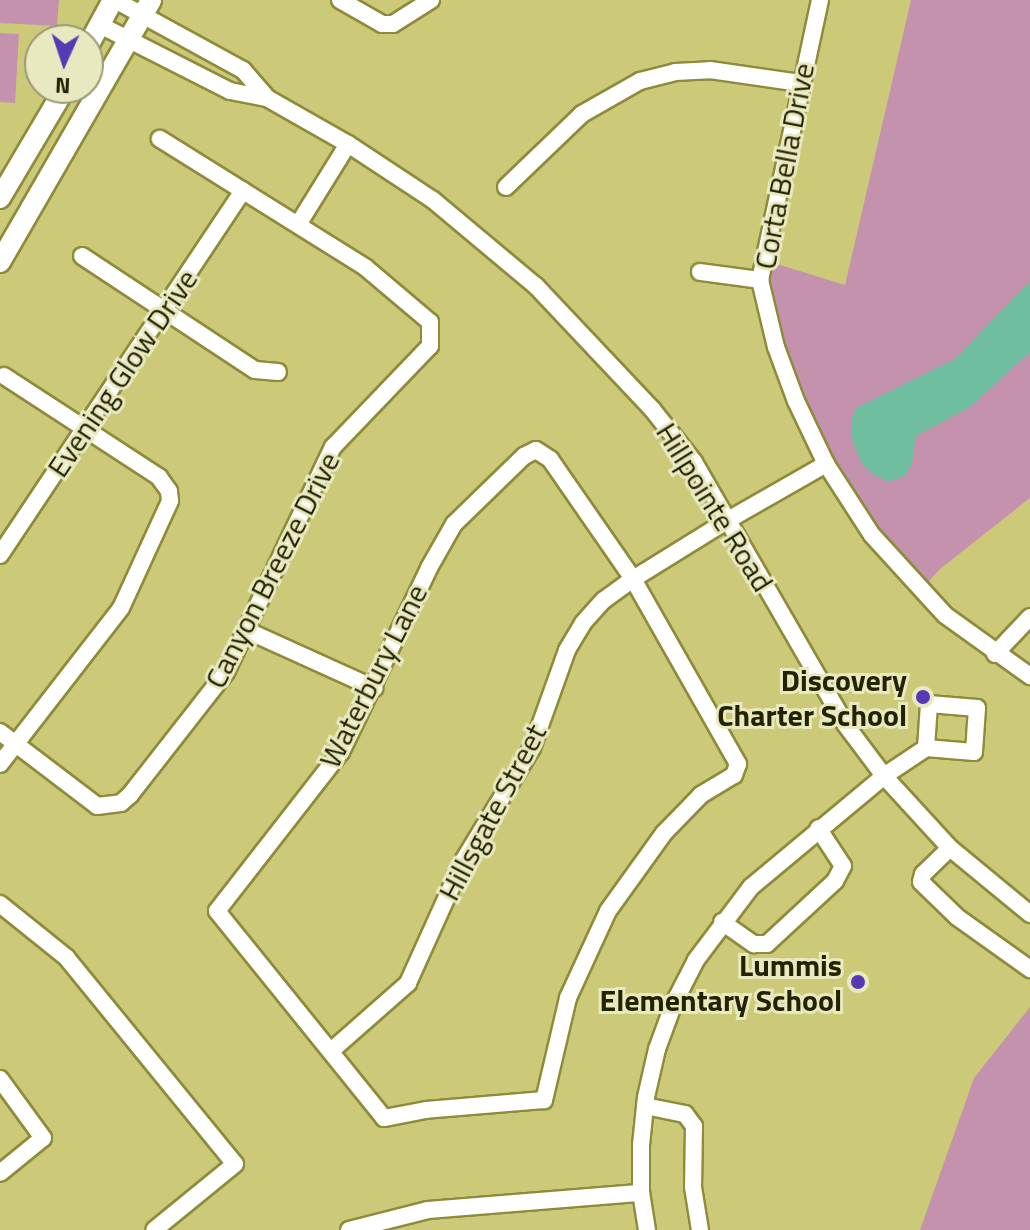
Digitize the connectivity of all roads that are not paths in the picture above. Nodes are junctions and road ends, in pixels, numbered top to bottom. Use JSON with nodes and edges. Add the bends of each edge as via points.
{"nodes":[{"id":1,"x":114,"y":0,"type":"edge"},
{"id":2,"x":340,"y":0,"type":"edge"},
{"id":3,"x":431,"y":0,"type":"edge"},
{"id":4,"x":820,"y":0,"type":"edge"},
{"id":5,"x":147,"y":8,"type":"edge"},
{"id":6,"x":101,"y":24,"type":"edge"},
{"id":7,"x":104,"y":27,"type":"edge"},
{"id":8,"x":130,"y":40,"type":"junction"},
{"id":9,"x":800,"y":83,"type":"junction"},
{"id":10,"x":267,"y":98,"type":"junction"},
{"id":11,"x":56,"y":104,"type":"edge"},
{"id":12,"x":160,"y":139,"type":"dead end"},
{"id":13,"x":348,"y":144,"type":"junction"},
{"id":14,"x":506,"y":187,"type":"dead end"},
{"id":15,"x":243,"y":190,"type":"junction"},
{"id":16,"x":0,"y":198,"type":"edge"},
{"id":17,"x":299,"y":223,"type":"junction"},
{"id":18,"x":82,"y":256,"type":"dead end"},
{"id":19,"x":0,"y":262,"type":"edge"},
{"id":20,"x":700,"y":272,"type":"dead end"},
{"id":21,"x":760,"y":280,"type":"junction"},
{"id":22,"x":164,"y":310,"type":"junction"},
{"id":23,"x":278,"y":372,"type":"dead end"},
{"id":24,"x":4,"y":376,"type":"dead end"},
{"id":25,"x":86,"y":430,"type":"junction"},
{"id":26,"x":826,"y":464,"type":"junction"},
{"id":27,"x":728,"y":520,"type":"junction"},
{"id":28,"x":1,"y":551,"type":"edge"},
{"id":29,"x":633,"y":579,"type":"junction"},
{"id":30,"x":1030,"y":617,"type":"edge"},
{"id":31,"x":246,"y":630,"type":"junction"},
{"id":32,"x":995,"y":654,"type":"junction"},
{"id":33,"x":1030,"y":676,"type":"edge"},
{"id":34,"x":374,"y":688,"type":"junction"},
{"id":35,"x":0,"y":732,"type":"edge"},
{"id":36,"x":15,"y":744,"type":"junction"},
{"id":37,"x":926,"y":748,"type":"dead end"},
{"id":38,"x":0,"y":764,"type":"edge"},
{"id":39,"x":884,"y":776,"type":"junction"},
{"id":40,"x":818,"y":828,"type":"junction"},
{"id":41,"x":950,"y":848,"type":"junction"},
{"id":42,"x":0,"y":904,"type":"edge"},
{"id":43,"x":1030,"y":914,"type":"edge"},
{"id":44,"x":722,"y":922,"type":"junction"},
{"id":45,"x":1030,"y":969,"type":"edge"},
{"id":46,"x":331,"y":1051,"type":"junction"},
{"id":47,"x":0,"y":1079,"type":"edge"},
{"id":48,"x":645,"y":1106,"type":"junction"},
{"id":49,"x":0,"y":1173,"type":"edge"},
{"id":50,"x":641,"y":1193,"type":"junction"},
{"id":51,"x":154,"y":1230,"type":"edge"},
{"id":52,"x":349,"y":1230,"type":"edge"},
{"id":53,"x":647,"y":1230,"type":"edge"},
{"id":54,"x":700,"y":1230,"type":"edge"}],
"edges":[{"from":1,"to":5,"type":"street","name":"Hillpointe Road"},
{"from":1,"to":6,"type":"main road"},
{"from":2,"to":3,"type":"street","via":[[382,24],[393,24]]},
{"from":4,"to":9,"type":"street","name":"Corta Bella Drive"},
{"from":5,"to":8,"type":"main road"},
{"from":5,"to":10,"type":"street","name":"Hillpointe Road","via":[[243,70]]},
{"from":7,"to":8,"type":"street","name":"Hillpointe Road"},
{"from":8,"to":10,"type":"street","name":"Hillpointe Road","via":[[230,91]]},
{"from":8,"to":19,"type":"main road"},
{"from":9,"to":14,"type":"street","via":[[710,70],[640,81],[582,114]]},
{"from":9,"to":21,"type":"street","name":"Corta Bella Drive"},
{"from":10,"to":13,"type":"street","name":"Hillpointe Road"},
{"from":11,"to":16,"type":"main road"},
{"from":12,"to":15,"type":"street"},
{"from":13,"to":17,"type":"street"},
{"from":13,"to":27,"type":"street","name":"Hillpointe Road","via":[[433,200],[536,286],[652,409],[694,462]]},
{"from":15,"to":17,"type":"street"},
{"from":15,"to":22,"type":"street","name":"Evening Glow Drive"},
{"from":17,"to":31,"type":"street","name":"Canyon Breeze Drive","via":[[365,267],[430,322],[433,332],[430,346],[333,447]]},
{"from":18,"to":22,"type":"street"},
{"from":20,"to":21,"type":"street"},
{"from":21,"to":26,"type":"street","name":"Corta Bella Drive","via":[[776,347]]},
{"from":22,"to":23,"type":"street","via":[[255,370]]},
{"from":22,"to":25,"type":"street","name":"Evening Glow Drive"},
{"from":24,"to":25,"type":"street"},
{"from":25,"to":28,"type":"street","name":"Evening Glow Drive"},
{"from":25,"to":36,"type":"street","via":[[159,477],[170,501],[121,608]]},
{"from":26,"to":27,"type":"street","name":"Hillsgate Street"},
{"from":26,"to":32,"type":"street","name":"Corta Bella Drive","via":[[872,535],[920,591]]},
{"from":27,"to":29,"type":"street","name":"Hillsgate Street"},
{"from":27,"to":39,"type":"street","name":"Hillpointe Road","via":[[845,724]]},
{"from":29,"to":34,"type":"street","name":"Waterbury Lane","via":[[550,459],[536,450],[454,524]]},
{"from":29,"to":46,"type":"street","name":"Hillsgate Street","via":[[604,600],[567,650],[532,748],[463,861],[408,983]]},
{"from":29,"to":46,"type":"street","via":[[738,764],[734,775],[701,795],[664,833],[608,911],[568,998],[544,1100],[384,1118]]},
{"from":30,"to":32,"type":"street"},
{"from":31,"to":34,"type":"street"},
{"from":31,"to":36,"type":"street","name":"Canyon Breeze Drive","via":[[216,684],[130,795],[109,806],[97,806]]},
{"from":32,"to":33,"type":"street","name":"Corta Bella Drive"},
{"from":34,"to":46,"type":"street","name":"Waterbury Lane","via":[[341,752],[217,911]]},
{"from":35,"to":36,"type":"street"},
{"from":36,"to":38,"type":"street"},
{"from":37,"to":39,"type":"street"},
{"from":39,"to":40,"type":"street"},
{"from":39,"to":41,"type":"street","name":"Hillpointe Road"},
{"from":40,"to":44,"type":"street","via":[[751,887]]},
{"from":40,"to":44,"type":"street","via":[[843,866],[835,881],[767,944],[754,944]]},
{"from":41,"to":43,"type":"street","name":"Hillpointe Road"},
{"from":41,"to":45,"type":"street","via":[[921,882],[996,947]]},
{"from":42,"to":51,"type":"street","via":[[66,957],[235,1164]]},
{"from":44,"to":48,"type":"street","via":[[674,1003]]},
{"from":47,"to":49,"type":"street","via":[[43,1138]]},
{"from":48,"to":50,"type":"street"},
{"from":48,"to":54,"type":"street","via":[[685,1114],[694,1126],[693,1187]]},
{"from":50,"to":52,"type":"street","via":[[428,1210]]},
{"from":50,"to":53,"type":"street"}]}
